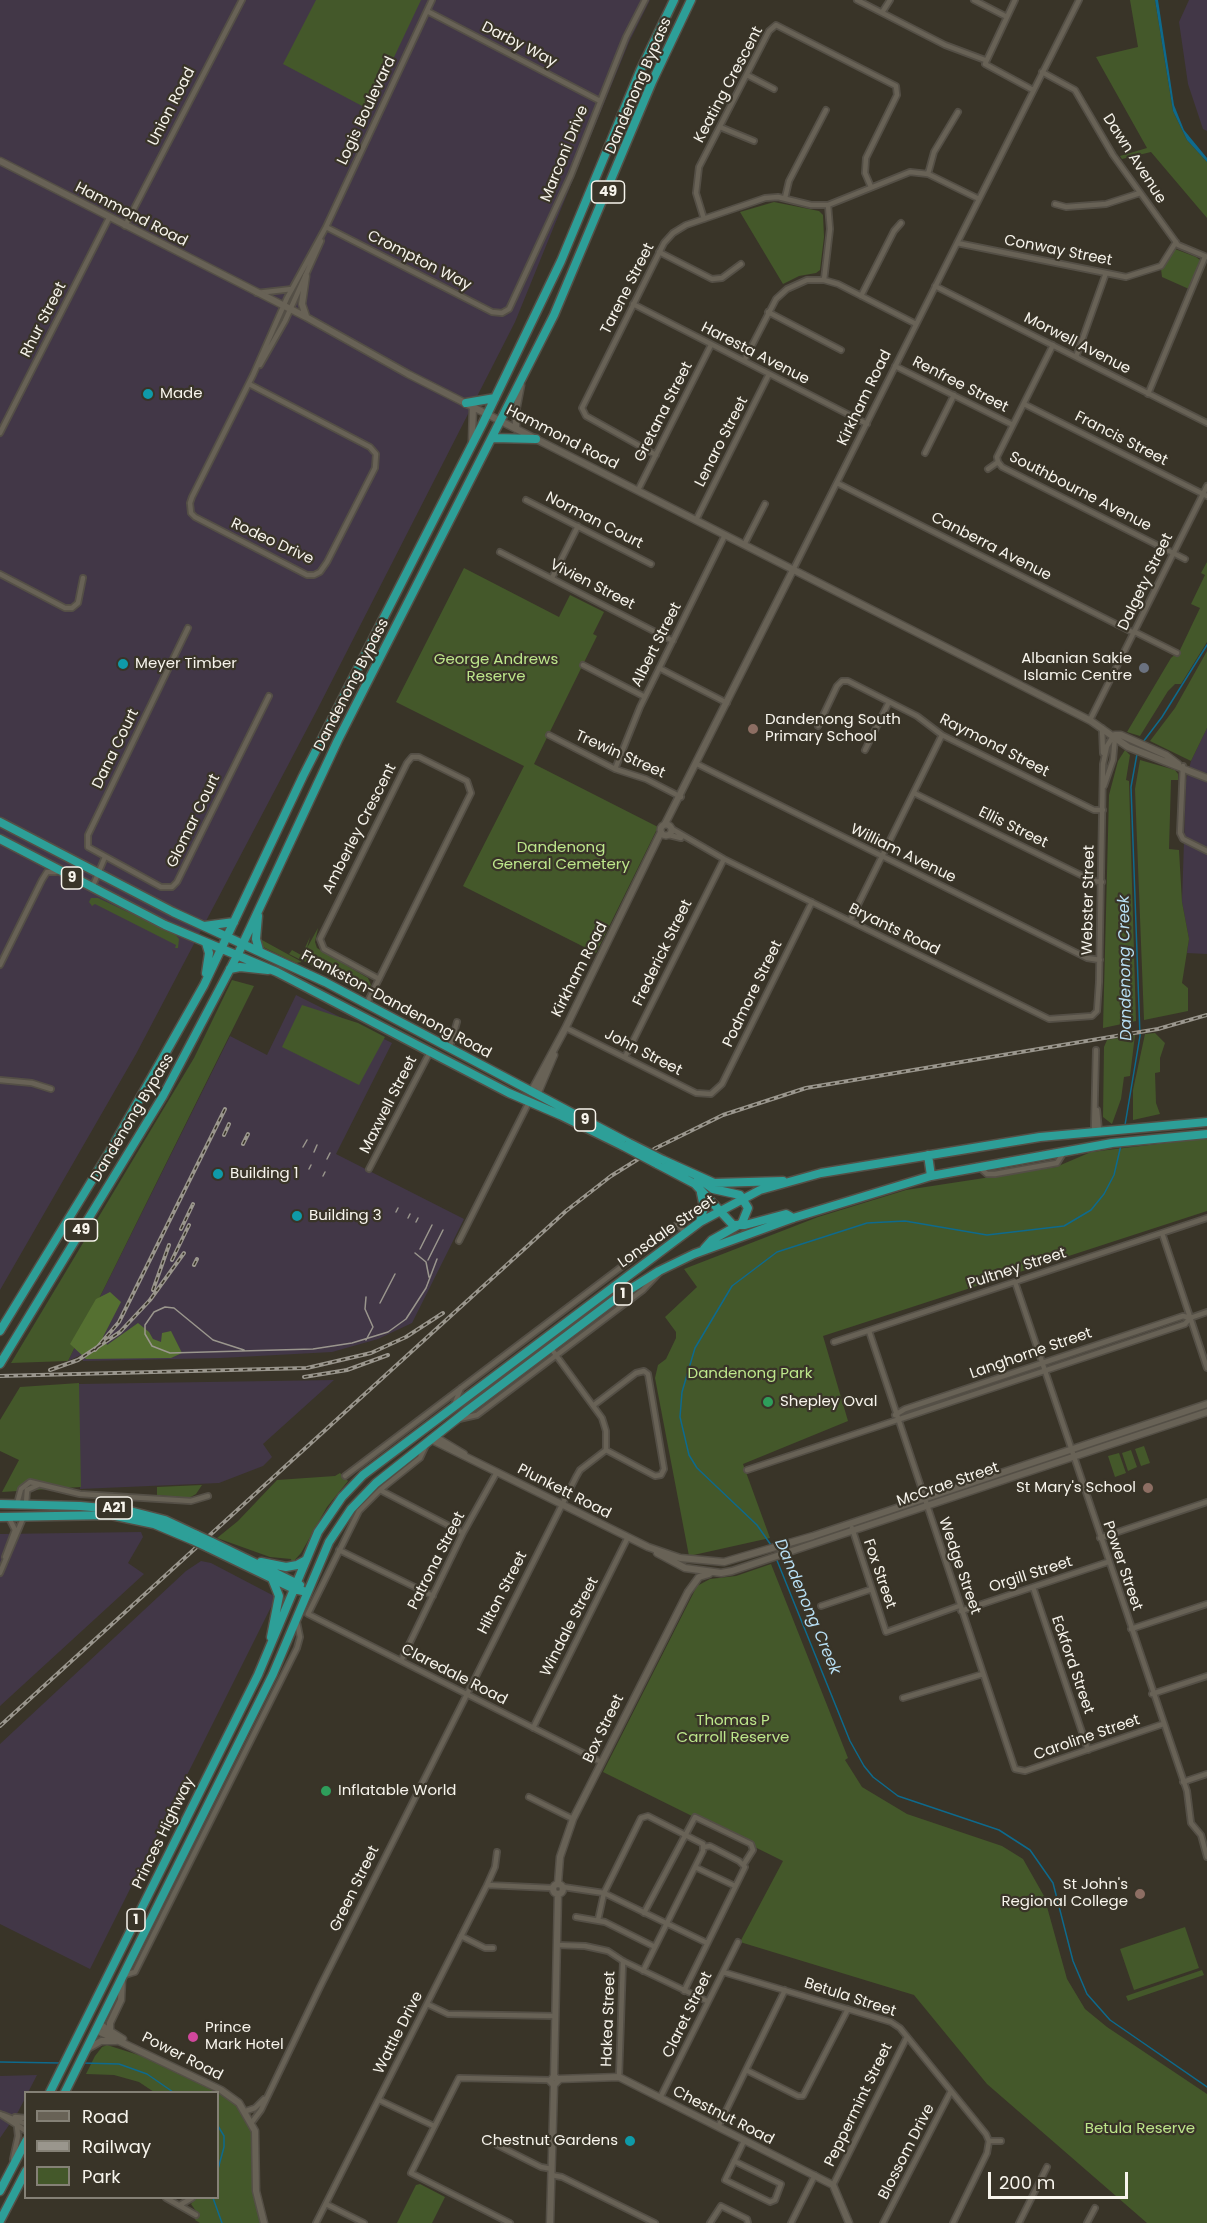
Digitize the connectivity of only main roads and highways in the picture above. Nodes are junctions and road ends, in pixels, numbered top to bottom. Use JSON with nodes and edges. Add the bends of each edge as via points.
{"nodes":[{"id":1,"x":674,"y":0,"type":"edge"},
{"id":2,"x":691,"y":0,"type":"edge"},
{"id":3,"x":0,"y":162,"type":"edge"},
{"id":4,"x":306,"y":276,"type":"road end"},
{"id":5,"x":306,"y":316,"type":"junction"},
{"id":6,"x":522,"y":382,"type":"junction"},
{"id":7,"x":495,"y":398,"type":"junction"},
{"id":8,"x":470,"y":404,"type":"junction"},
{"id":9,"x":488,"y":414,"type":"junction"},
{"id":10,"x":501,"y":421,"type":"junction"},
{"id":11,"x":516,"y":429,"type":"junction"},
{"id":12,"x":493,"y":438,"type":"junction"},
{"id":13,"x":536,"y":439,"type":"junction"},
{"id":14,"x":472,"y":445,"type":"junction"},
{"id":15,"x":793,"y":570,"type":"junction"},
{"id":16,"x":1207,"y":778,"type":"edge"},
{"id":17,"x":0,"y":822,"type":"edge"},
{"id":18,"x":0,"y":839,"type":"edge"},
{"id":19,"x":259,"y":910,"type":"junction"},
{"id":20,"x":234,"y":922,"type":"junction"},
{"id":21,"x":204,"y":926,"type":"junction"},
{"id":22,"x":227,"y":936,"type":"junction"},
{"id":23,"x":206,"y":943,"type":"junction"},
{"id":24,"x":243,"y":943,"type":"junction"},
{"id":25,"x":221,"y":949,"type":"junction"},
{"id":26,"x":259,"y":950,"type":"junction"},
{"id":27,"x":238,"y":954,"type":"junction"},
{"id":28,"x":230,"y":969,"type":"junction"},
{"id":29,"x":277,"y":972,"type":"junction"},
{"id":30,"x":204,"y":985,"type":"junction"},
{"id":31,"x":367,"y":1003,"type":"junction"},
{"id":32,"x":360,"y":1017,"type":"junction"},
{"id":33,"x":436,"y":1040,"type":"junction"},
{"id":34,"x":430,"y":1052,"type":"junction"},
{"id":35,"x":534,"y":1093,"type":"junction"},
{"id":36,"x":529,"y":1102,"type":"junction"},
{"id":37,"x":1207,"y":1122,"type":"edge"},
{"id":38,"x":1096,"y":1132,"type":"junction"},
{"id":39,"x":1207,"y":1134,"type":"edge"},
{"id":40,"x":626,"y":1144,"type":"junction"},
{"id":41,"x":1096,"y":1146,"type":"junction"},
{"id":42,"x":928,"y":1155,"type":"junction"},
{"id":43,"x":660,"y":1162,"type":"junction"},
{"id":44,"x":931,"y":1176,"type":"junction"},
{"id":45,"x":698,"y":1178,"type":"junction"},
{"id":46,"x":786,"y":1181,"type":"junction"},
{"id":47,"x":700,"y":1189,"type":"junction"},
{"id":48,"x":743,"y":1198,"type":"junction"},
{"id":49,"x":719,"y":1210,"type":"junction"},
{"id":50,"x":793,"y":1218,"type":"junction"},
{"id":51,"x":700,"y":1222,"type":"junction"},
{"id":52,"x":738,"y":1226,"type":"junction"},
{"id":53,"x":702,"y":1251,"type":"junction"},
{"id":54,"x":0,"y":1331,"type":"edge"},
{"id":55,"x":544,"y":1339,"type":"junction"},
{"id":56,"x":550,"y":1347,"type":"junction"},
{"id":57,"x":0,"y":1364,"type":"edge"},
{"id":58,"x":1207,"y":1404,"type":"edge"},
{"id":59,"x":1207,"y":1412,"type":"edge"},
{"id":60,"x":421,"y":1431,"type":"junction"},
{"id":61,"x":430,"y":1439,"type":"junction"},
{"id":62,"x":1072,"y":1453,"type":"junction"},
{"id":63,"x":0,"y":1504,"type":"edge"},
{"id":64,"x":22,"y":1504,"type":"junction"},
{"id":65,"x":4,"y":1516,"type":"edge"},
{"id":66,"x":24,"y":1516,"type":"junction"},
{"id":67,"x":195,"y":1537,"type":"junction"},
{"id":68,"x":209,"y":1544,"type":"junction"},
{"id":69,"x":648,"y":1547,"type":"junction"},
{"id":70,"x":233,"y":1553,"type":"junction"},
{"id":71,"x":306,"y":1559,"type":"junction"},
{"id":72,"x":712,"y":1562,"type":"junction"},
{"id":73,"x":696,"y":1570,"type":"junction"},
{"id":74,"x":721,"y":1573,"type":"junction"},
{"id":75,"x":270,"y":1578,"type":"junction"},
{"id":76,"x":295,"y":1586,"type":"junction"},
{"id":77,"x":307,"y":1591,"type":"junction"},
{"id":78,"x":688,"y":1592,"type":"junction"},
{"id":79,"x":285,"y":1648,"type":"junction"},
{"id":80,"x":269,"y":1652,"type":"junction"},
{"id":81,"x":226,"y":1739,"type":"junction"},
{"id":82,"x":205,"y":1812,"type":"junction"},
{"id":83,"x":184,"y":1823,"type":"junction"},
{"id":84,"x":201,"y":1830,"type":"junction"},
{"id":85,"x":123,"y":1976,"type":"junction"},
{"id":86,"x":86,"y":2021,"type":"junction"},
{"id":87,"x":97,"y":2027,"type":"junction"},
{"id":88,"x":110,"y":2031,"type":"junction"},
{"id":89,"x":126,"y":2043,"type":"junction"},
{"id":90,"x":85,"y":2052,"type":"junction"},
{"id":91,"x":554,"y":2080,"type":"junction"},
{"id":92,"x":50,"y":2091,"type":"edge"},
{"id":93,"x":65,"y":2091,"type":"edge"},
{"id":94,"x":24,"y":2145,"type":"edge"},
{"id":95,"x":24,"y":2175,"type":"edge"},
{"id":96,"x":0,"y":2191,"type":"edge"},
{"id":97,"x":0,"y":2222,"type":"edge"},
{"id":98,"x":264,"y":2223,"type":"edge"},
{"id":99,"x":550,"y":2223,"type":"edge"},
{"id":100,"x":849,"y":2223,"type":"edge"}],
"edges":[{"from":1,"to":7,"type":"highway","name":"Dandenong Bypass","number":"49","via":[[561,261]]},
{"from":2,"to":6,"type":"highway","name":"Dandenong Bypass","number":"49","via":[[656,74],[578,265]]},
{"from":3,"to":5,"type":"main road","name":"Hammond Road"},
{"from":4,"to":5,"type":"main road","via":[[302,304]]},
{"from":5,"to":8,"type":"main road","name":"Hammond Road"},
{"from":6,"to":10,"type":"highway","name":"Dandenong Bypass","number":"49"},
{"from":6,"to":11,"type":"main road"},
{"from":7,"to":8,"type":"highway"},
{"from":7,"to":9,"type":"highway","name":"Dandenong Bypass","number":"49"},
{"from":8,"to":9,"type":"main road","name":"Hammond Road"},
{"from":8,"to":14,"type":"main road"},
{"from":9,"to":10,"type":"main road","name":"Hammond Road"},
{"from":9,"to":14,"type":"highway","name":"Dandenong Bypass","number":"49"},
{"from":10,"to":11,"type":"main road","name":"Hammond Road"},
{"from":10,"to":12,"type":"highway","name":"Dandenong Bypass","number":"49"},
{"from":11,"to":13,"type":"main road","name":"Hammond Road"},
{"from":12,"to":13,"type":"highway"},
{"from":12,"to":19,"type":"highway","name":"Dandenong Bypass","number":"49","via":[[338,740]]},
{"from":13,"to":15,"type":"main road","name":"Hammond Road"},
{"from":14,"to":20,"type":"highway","name":"Dandenong Bypass","number":"49","via":[[303,776]]},
{"from":15,"to":16,"type":"main road","name":"Hammond Road","via":[[1102,726],[1129,744],[1168,756]]},
{"from":15,"to":35,"type":"main road","name":"Kirkham Road"},
{"from":17,"to":21,"type":"highway","name":"Frankston-Dandenong Road","number":"9"},
{"from":18,"to":23,"type":"highway","name":"Frankston-Dandenong Road","number":"9"},
{"from":19,"to":24,"type":"highway","name":"Dandenong Bypass","number":"49"},
{"from":19,"to":26,"type":"highway"},
{"from":20,"to":21,"type":"highway"},
{"from":20,"to":22,"type":"highway","name":"Dandenong Bypass","number":"49"},
{"from":21,"to":22,"type":"highway","name":"Frankston-Dandenong Road","number":"9"},
{"from":22,"to":24,"type":"highway","name":"Frankston-Dandenong Road","number":"9"},
{"from":22,"to":25,"type":"highway","name":"Dandenong Bypass","number":"49"},
{"from":23,"to":25,"type":"highway","name":"Frankston-Dandenong Road","number":"9"},
{"from":23,"to":30,"type":"highway","via":[[209,958]]},
{"from":24,"to":26,"type":"highway","name":"Frankston-Dandenong Road","number":"9"},
{"from":24,"to":27,"type":"highway","name":"Dandenong Bypass","number":"49"},
{"from":25,"to":27,"type":"highway","name":"Frankston-Dandenong Road","number":"9"},
{"from":25,"to":30,"type":"highway","name":"Dandenong Bypass","number":"49"},
{"from":26,"to":31,"type":"highway","name":"Frankston-Dandenong Road","number":"9"},
{"from":27,"to":28,"type":"highway","name":"Dandenong Bypass","number":"49"},
{"from":27,"to":29,"type":"highway","name":"Frankston-Dandenong Road","number":"9"},
{"from":28,"to":29,"type":"highway"},
{"from":28,"to":57,"type":"highway","name":"Dandenong Bypass","number":"49","via":[[163,1096]]},
{"from":29,"to":32,"type":"highway","name":"Frankston-Dandenong Road","number":"9"},
{"from":30,"to":54,"type":"highway","name":"Dandenong Bypass","number":"49","via":[[110,1151]]},
{"from":31,"to":32,"type":"highway"},
{"from":31,"to":33,"type":"highway","name":"Frankston-Dandenong Road","number":"9"},
{"from":32,"to":34,"type":"highway","name":"Frankston-Dandenong Road","number":"9"},
{"from":33,"to":34,"type":"highway"},
{"from":33,"to":35,"type":"highway","name":"Frankston-Dandenong Road","number":"9"},
{"from":34,"to":36,"type":"highway","name":"Frankston-Dandenong Road","number":"9"},
{"from":35,"to":36,"type":"highway","name":"Kirkham Road"},
{"from":35,"to":40,"type":"highway","name":"Frankston-Dandenong Road","number":"9"},
{"from":36,"to":40,"type":"highway","name":"Frankston-Dandenong Road","number":"9"},
{"from":37,"to":38,"type":"highway","name":"Lonsdale Street","number":"1"},
{"from":38,"to":41,"type":"highway"},
{"from":38,"to":42,"type":"highway","name":"Lonsdale Street","number":"1"},
{"from":39,"to":41,"type":"highway","name":"Lonsdale Street","number":"1"},
{"from":40,"to":43,"type":"highway","name":"Frankston-Dandenong Road","number":"9","bridge":true},
{"from":41,"to":44,"type":"highway","name":"Lonsdale Street","number":"1"},
{"from":42,"to":44,"type":"highway"},
{"from":42,"to":46,"type":"highway","name":"Lonsdale Street","number":"1"},
{"from":43,"to":45,"type":"highway","name":"Frankston-Dandenong Road","number":"9"},
{"from":43,"to":47,"type":"highway","name":"Frankston-Dandenong Road","number":"9"},
{"from":44,"to":50,"type":"highway","name":"Lonsdale Street","number":"1"},
{"from":45,"to":46,"type":"highway","name":"Frankston-Dandenong Road","number":"9","via":[[725,1184]]},
{"from":45,"to":48,"type":"highway","via":[[713,1189]]},
{"from":46,"to":48,"type":"highway","name":"Lonsdale Street","number":"1"},
{"from":47,"to":49,"type":"highway","name":"Frankston-Dandenong Road","number":"9"},
{"from":47,"to":51,"type":"highway","via":[[704,1204]]},
{"from":48,"to":49,"type":"highway","name":"Lonsdale Street","number":"1"},
{"from":48,"to":52,"type":"highway","via":[[748,1212]]},
{"from":49,"to":51,"type":"highway","name":"Lonsdale Street","number":"1"},
{"from":49,"to":52,"type":"highway","number":"9"},
{"from":50,"to":52,"type":"highway","via":[[786,1214]]},
{"from":50,"to":53,"type":"highway","name":"Lonsdale Street","number":"1"},
{"from":51,"to":55,"type":"highway","name":"Lonsdale Street","number":"1"},
{"from":52,"to":53,"type":"highway","via":[[712,1240]]},
{"from":53,"to":56,"type":"highway","name":"Lonsdale Street","number":"1","via":[[662,1269]]},
{"from":55,"to":56,"type":"highway"},
{"from":55,"to":60,"type":"highway","name":"Lonsdale Street","number":"1"},
{"from":56,"to":61,"type":"highway","name":"Lonsdale Street","number":"1"},
{"from":58,"to":62,"type":"main road","name":"McCrae Street"},
{"from":59,"to":62,"type":"main road","name":"McCrae Street"},
{"from":60,"to":61,"type":"highway"},
{"from":60,"to":71,"type":"highway","name":"Lonsdale Street","number":"1","via":[[363,1475],[342,1497],[318,1532]]},
{"from":61,"to":69,"type":"main road","name":"Plunkett Road"},
{"from":61,"to":77,"type":"highway","name":"Lonsdale Street","number":"1","via":[[354,1504],[333,1535]]},
{"from":62,"to":72,"type":"main road","name":"McCrae Street","via":[[923,1497],[760,1553]]},
{"from":62,"to":74,"type":"main road","name":"McCrae Street","via":[[853,1532]]},
{"from":63,"to":64,"type":"highway","number":"A21"},
{"from":64,"to":66,"type":"highway"},
{"from":64,"to":67,"type":"highway","number":"A21","via":[[137,1512],[165,1520]]},
{"from":65,"to":66,"type":"highway","number":"A21"},
{"from":66,"to":67,"type":"highway","number":"A21","via":[[111,1515],[146,1521]]},
{"from":67,"to":68,"type":"highway","bridge":true},
{"from":68,"to":70,"type":"highway"},
{"from":68,"to":75,"type":"highway"},
{"from":69,"to":72,"type":"main road","name":"Plunkett Road","via":[[680,1558]]},
{"from":69,"to":73,"type":"main road","name":"Plunkett Road","via":[[672,1563]]},
{"from":70,"to":71,"type":"highway","via":[[282,1567]]},
{"from":70,"to":76,"type":"highway"},
{"from":71,"to":76,"type":"highway","name":"Lonsdale Street","number":"1"},
{"from":72,"to":73,"type":"main road"},
{"from":73,"to":74,"type":"main road","name":"McCrae Street"},
{"from":73,"to":78,"type":"main road","name":"Box Street"},
{"from":74,"to":78,"type":"main road","name":"Box Street","via":[[700,1576]]},
{"from":75,"to":76,"type":"highway"},
{"from":75,"to":80,"type":"highway","via":[[279,1596]]},
{"from":76,"to":77,"type":"highway"},
{"from":76,"to":80,"type":"highway","name":"Princes Highway","number":"1"},
{"from":77,"to":79,"type":"highway","name":"Princes Highway","number":"1"},
{"from":78,"to":91,"type":"main road","name":"Box Street","via":[[573,1819],[560,1857]]},
{"from":79,"to":81,"type":"highway","via":[[237,1736]]},
{"from":79,"to":82,"type":"highway","name":"Princes Highway","number":"1"},
{"from":80,"to":81,"type":"highway","name":"Princes Highway","number":"1"},
{"from":81,"to":82,"type":"highway","via":[[229,1751]]},
{"from":81,"to":83,"type":"highway","name":"Princes Highway","number":"1"},
{"from":82,"to":84,"type":"highway","name":"Princes Highway","number":"1"},
{"from":83,"to":84,"type":"highway"},
{"from":83,"to":86,"type":"highway","name":"Princes Highway","number":"1"},
{"from":84,"to":85,"type":"highway","name":"Princes Highway","number":"1"},
{"from":85,"to":87,"type":"highway","name":"Princes Highway","number":"1"},
{"from":85,"to":88,"type":"main road","via":[[121,2000]]},
{"from":86,"to":87,"type":"highway"},
{"from":86,"to":92,"type":"highway","name":"Princes Highway","number":"1"},
{"from":87,"to":88,"type":"main road","name":"Power Road"},
{"from":87,"to":89,"type":"main road","name":"Power Road"},
{"from":87,"to":90,"type":"highway","name":"Princes Highway","number":"1"},
{"from":88,"to":89,"type":"main road","name":"Power Road"},
{"from":89,"to":90,"type":"main road","via":[[100,2041]]},
{"from":89,"to":98,"type":"main road","name":"Power Road","via":[[221,2090],[246,2111],[257,2149],[257,2197]]},
{"from":90,"to":93,"type":"highway","name":"Princes Highway","number":"1"},
{"from":91,"to":99,"type":"main road"},
{"from":91,"to":100,"type":"main road","name":"Chestnut Road","via":[[619,2077],[832,2185]]},
{"from":94,"to":96,"type":"highway"},
{"from":95,"to":97,"type":"highway"}]}
